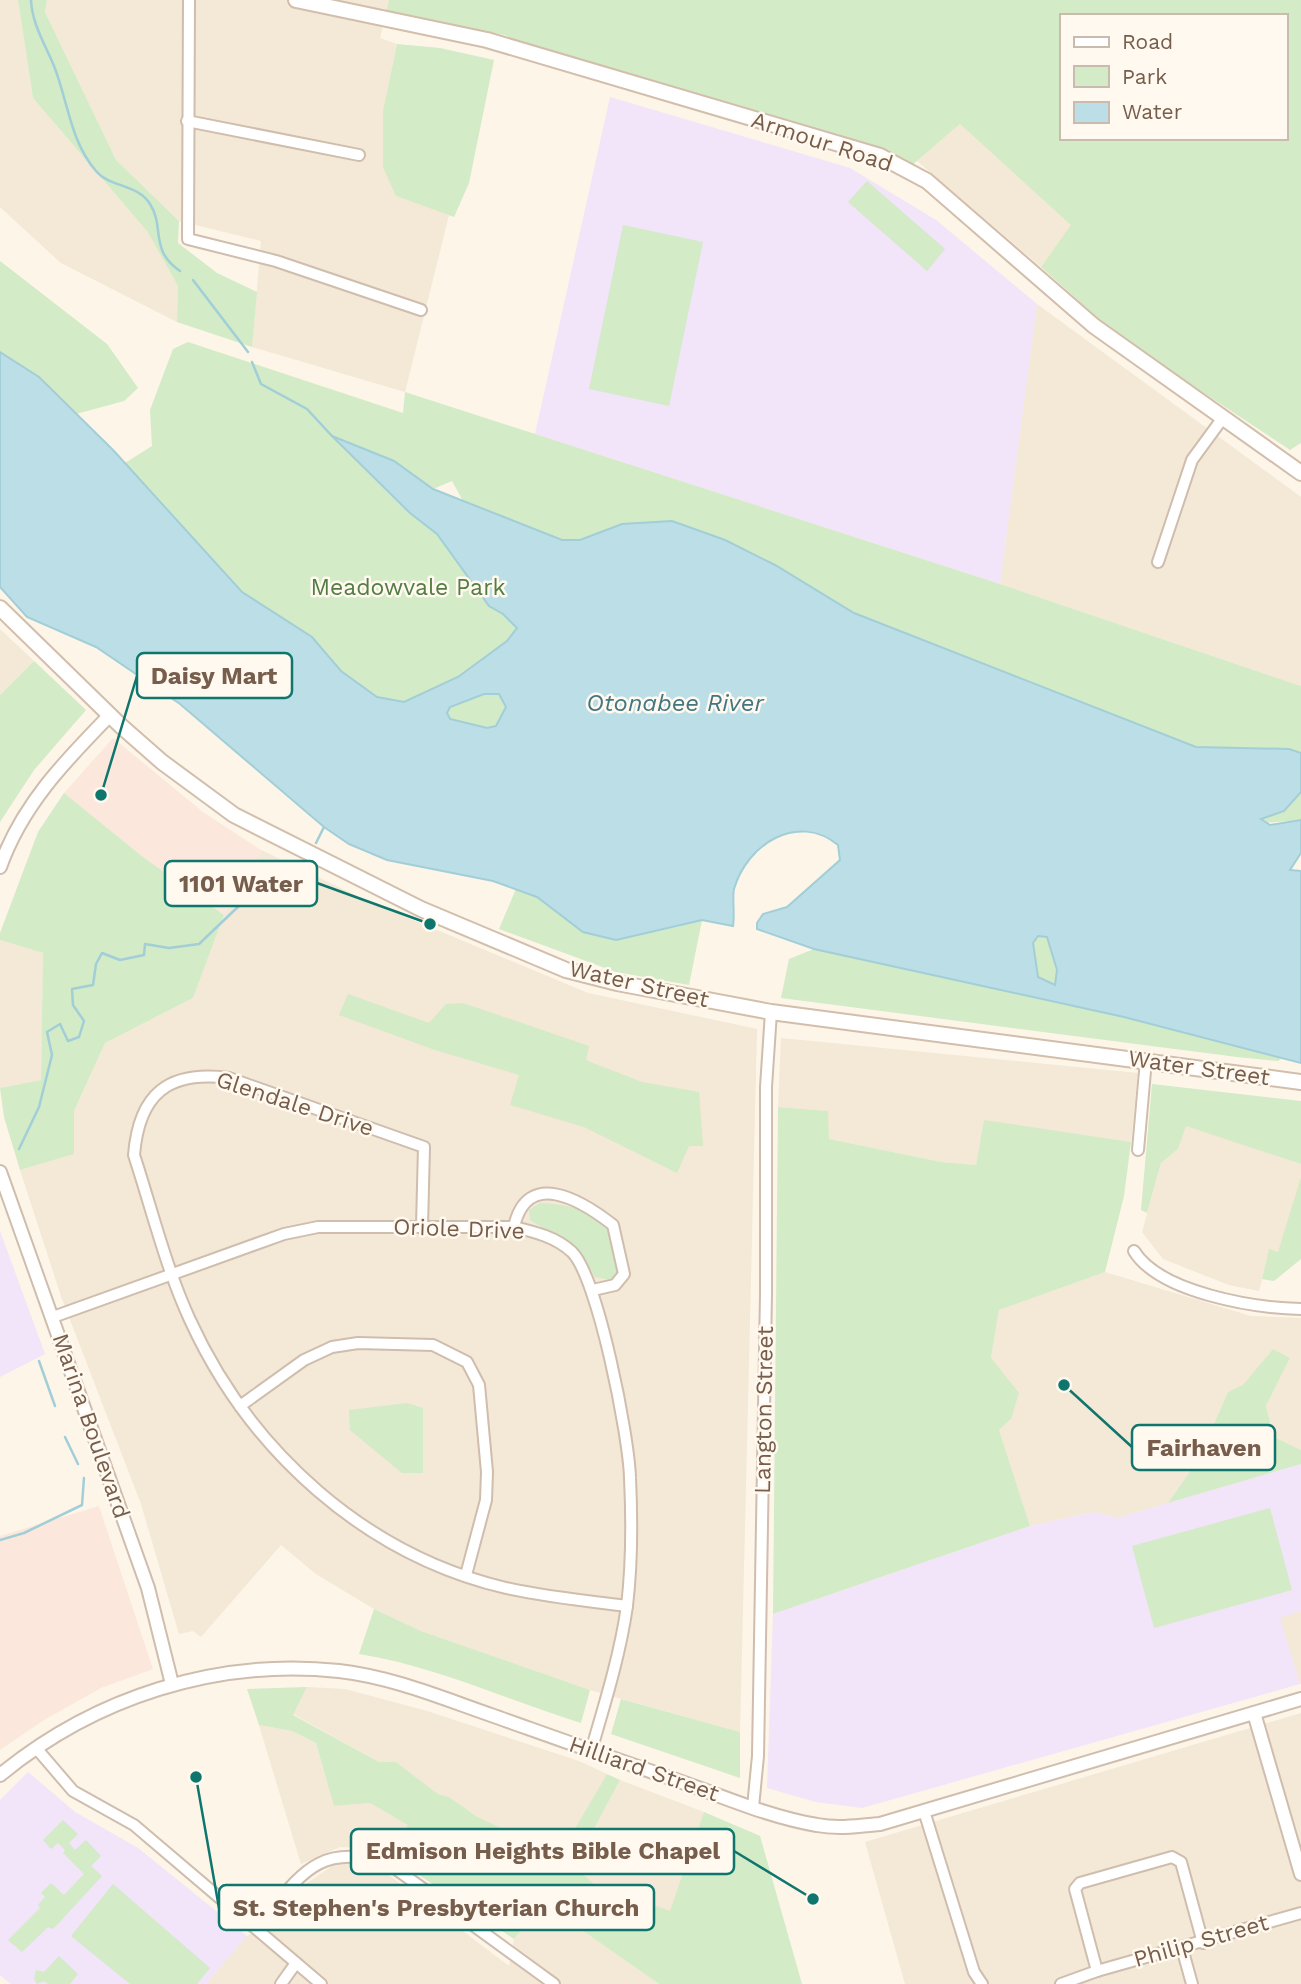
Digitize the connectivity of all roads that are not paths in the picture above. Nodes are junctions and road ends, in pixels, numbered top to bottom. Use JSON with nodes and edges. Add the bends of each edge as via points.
{"nodes":[{"id":1,"x":188,"y":0,"type":"edge"},
{"id":2,"x":296,"y":0,"type":"edge"},
{"id":3,"x":187,"y":121,"type":"junction"},
{"id":4,"x":359,"y":155,"type":"dead end"},
{"id":5,"x":422,"y":310,"type":"dead end"},
{"id":6,"x":1222,"y":419,"type":"junction"},
{"id":7,"x":1301,"y":472,"type":"edge"},
{"id":8,"x":1158,"y":562,"type":"dead end"},
{"id":9,"x":0,"y":608,"type":"edge"},
{"id":10,"x":110,"y":715,"type":"junction"},
{"id":11,"x":0,"y":867,"type":"edge"},
{"id":12,"x":771,"y":1012,"type":"junction"},
{"id":13,"x":1146,"y":1060,"type":"junction"},
{"id":14,"x":1301,"y":1082,"type":"edge"},
{"id":15,"x":1138,"y":1150,"type":"dead end"},
{"id":16,"x":0,"y":1172,"type":"edge"},
{"id":17,"x":4,"y":1195,"type":"edge"},
{"id":18,"x":422,"y":1226,"type":"junction"},
{"id":19,"x":514,"y":1227,"type":"junction"},
{"id":20,"x":1134,"y":1251,"type":"dead end"},
{"id":21,"x":172,"y":1275,"type":"junction"},
{"id":22,"x":593,"y":1290,"type":"junction"},
{"id":23,"x":1301,"y":1309,"type":"edge"},
{"id":24,"x":53,"y":1317,"type":"junction"},
{"id":25,"x":240,"y":1406,"type":"junction"},
{"id":26,"x":466,"y":1575,"type":"junction"},
{"id":27,"x":627,"y":1605,"type":"junction"},
{"id":28,"x":172,"y":1684,"type":"junction"},
{"id":29,"x":1301,"y":1699,"type":"edge"},
{"id":30,"x":1254,"y":1713,"type":"junction"},
{"id":31,"x":37,"y":1749,"type":"junction"},
{"id":32,"x":591,"y":1751,"type":"junction"},
{"id":33,"x":0,"y":1775,"type":"edge"},
{"id":34,"x":753,"y":1807,"type":"junction"},
{"id":35,"x":924,"y":1811,"type":"junction"},
{"id":36,"x":1301,"y":1874,"type":"edge"},
{"id":37,"x":1301,"y":1913,"type":"edge"},
{"id":38,"x":257,"y":1927,"type":"junction"},
{"id":39,"x":1203,"y":1943,"type":"junction"},
{"id":40,"x":1182,"y":1948,"type":"junction"},
{"id":41,"x":296,"y":1963,"type":"junction"},
{"id":42,"x":1097,"y":1970,"type":"junction"},
{"id":43,"x":281,"y":1984,"type":"edge"},
{"id":44,"x":321,"y":1984,"type":"edge"},
{"id":45,"x":554,"y":1984,"type":"edge"},
{"id":46,"x":982,"y":1984,"type":"edge"},
{"id":47,"x":1061,"y":1984,"type":"edge"},
{"id":48,"x":1192,"y":1984,"type":"edge"}],
"edges":[{"from":1,"to":3,"type":"street"},
{"from":2,"to":6,"type":"main road","name":"Armour Road","via":[[487,40],[880,156],[926,181],[1094,326]]},
{"from":3,"to":4,"type":"street"},
{"from":3,"to":5,"type":"street","via":[[188,239],[276,261]]},
{"from":6,"to":7,"type":"main road","name":"Armour Road"},
{"from":6,"to":8,"type":"street","via":[[1192,460]]},
{"from":9,"to":10,"type":"main road","name":"Water Street"},
{"from":10,"to":11,"type":"street","via":[[50,776],[10,840]]},
{"from":10,"to":12,"type":"main road","name":"Water Street","via":[[162,762],[234,814],[421,908],[566,970]]},
{"from":12,"to":13,"type":"main road","name":"Water Street"},
{"from":12,"to":34,"type":"street","name":"Langton Street","via":[[766,1087],[758,1756]]},
{"from":13,"to":14,"type":"main road","name":"Water Street"},
{"from":13,"to":15,"type":"street"},
{"from":16,"to":17,"type":"street","name":"Marina Boulevard"},
{"from":17,"to":24,"type":"street","name":"Marina Boulevard"},
{"from":18,"to":19,"type":"street","name":"Oriole Drive"},
{"from":18,"to":21,"type":"street","name":"Oriole Drive","via":[[318,1227],[284,1234]]},
{"from":18,"to":21,"type":"street","name":"Glendale Drive","via":[[424,1147],[229,1078],[202,1075],[180,1079],[149,1101],[136,1127],[134,1155]]},
{"from":19,"to":22,"type":"street","name":"Oriole Drive","via":[[540,1233],[572,1253]]},
{"from":19,"to":22,"type":"street","via":[[518,1208],[527,1198],[548,1194],[574,1199],[613,1225],[624,1274],[615,1285]]},
{"from":20,"to":23,"type":"street","via":[[1159,1275],[1206,1294],[1264,1308]]},
{"from":21,"to":24,"type":"street","name":"Oriole Drive"},
{"from":21,"to":25,"type":"street","via":[[213,1366]]},
{"from":22,"to":27,"type":"street","name":"Oriole Drive","via":[[630,1475]]},
{"from":24,"to":28,"type":"street","name":"Marina Boulevard","via":[[148,1588]]},
{"from":25,"to":26,"type":"street","via":[[272,1448],[319,1494],[387,1541]]},
{"from":25,"to":26,"type":"street","via":[[304,1360],[332,1347],[433,1345],[467,1362],[479,1385],[486,1500]]},
{"from":26,"to":27,"type":"street","via":[[550,1597]]},
{"from":27,"to":32,"type":"street","name":"Oriole Drive"},
{"from":28,"to":31,"type":"street","name":"Hilliard Street","via":[[96,1712]]},
{"from":28,"to":32,"type":"street","name":"Hilliard Street","via":[[253,1668],[342,1671],[410,1686]]},
{"from":29,"to":30,"type":"street","name":"Hilliard Street"},
{"from":30,"to":35,"type":"street","name":"Hilliard Street"},
{"from":30,"to":36,"type":"street"},
{"from":31,"to":33,"type":"street","name":"Hilliard Street"},
{"from":31,"to":38,"type":"street","via":[[73,1791],[135,1825]]},
{"from":32,"to":34,"type":"street","name":"Hilliard Street"},
{"from":34,"to":35,"type":"street","name":"Hilliard Street","via":[[817,1825],[849,1827],[880,1824]]},
{"from":35,"to":46,"type":"street","via":[[974,1972]]},
{"from":37,"to":39,"type":"street","name":"Philip Street"},
{"from":38,"to":41,"type":"street"},
{"from":38,"to":45,"type":"street","via":[[314,1865],[337,1856],[362,1855],[389,1864]]},
{"from":39,"to":40,"type":"street","name":"Philip Street"},
{"from":39,"to":42,"type":"street","via":[[1181,1862],[1172,1857],[1080,1883],[1075,1889]]},
{"from":40,"to":42,"type":"street","name":"Philip Street"},
{"from":40,"to":48,"type":"street"},
{"from":41,"to":43,"type":"street"},
{"from":41,"to":44,"type":"street"},
{"from":42,"to":47,"type":"street","name":"Philip Street"}]}
